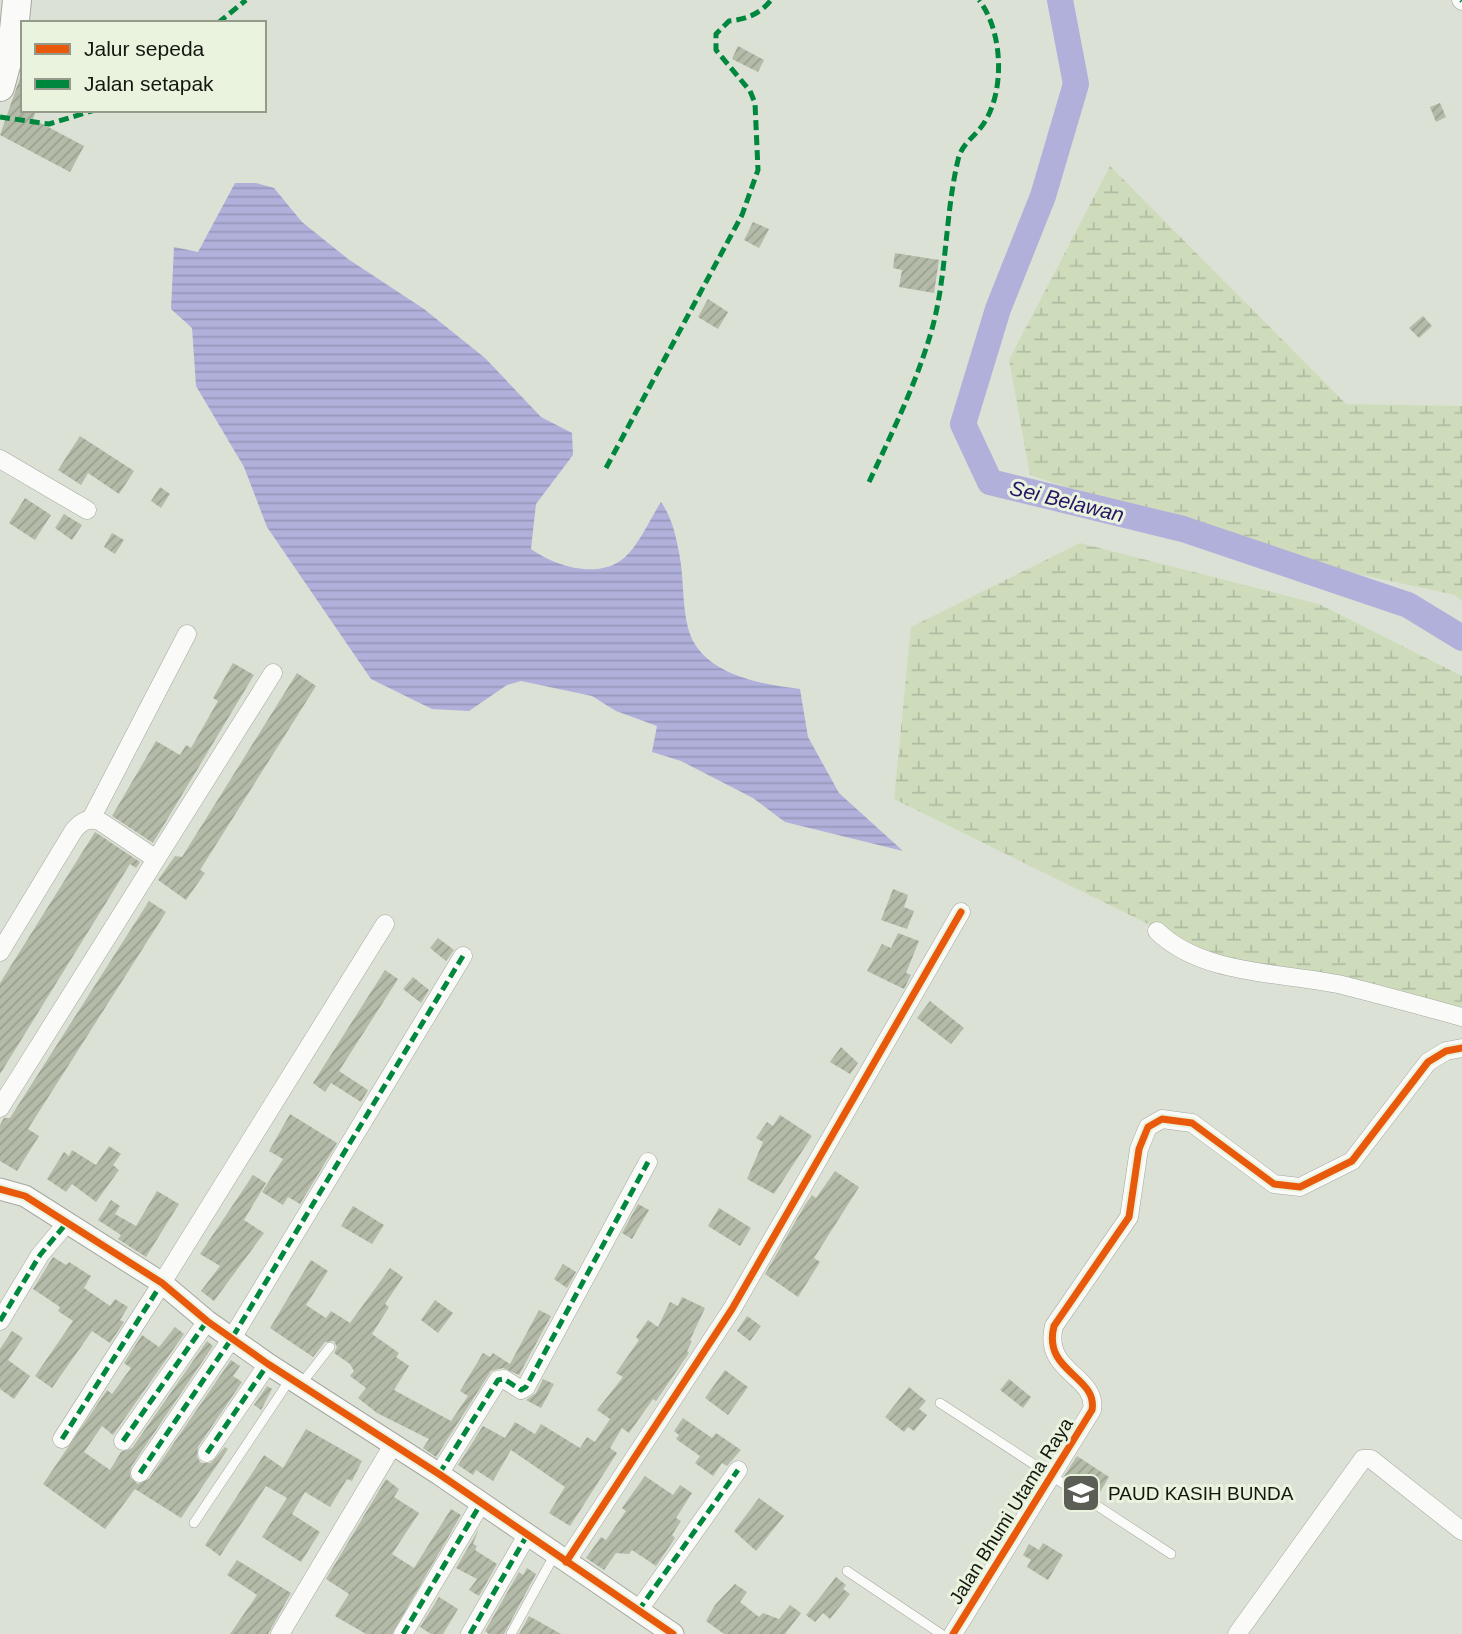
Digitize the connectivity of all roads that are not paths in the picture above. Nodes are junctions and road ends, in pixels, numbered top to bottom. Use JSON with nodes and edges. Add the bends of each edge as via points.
{"nodes":[{"id":1,"x":17,"y":0,"type":"edge"},
{"id":2,"x":0,"y":88,"type":"edge"},
{"id":3,"x":0,"y":459,"type":"edge"},
{"id":4,"x":88,"y":510,"type":"dead end"},
{"id":5,"x":187,"y":634,"type":"dead end"},
{"id":6,"x":273,"y":673,"type":"dead end"},
{"id":7,"x":91,"y":819,"type":"junction"},
{"id":8,"x":156,"y":859,"type":"junction"},
{"id":9,"x":961,"y":912,"type":"dead end"},
{"id":10,"x":385,"y":925,"type":"dead end"},
{"id":11,"x":1157,"y":932,"type":"dead end"},
{"id":12,"x":0,"y":952,"type":"edge"},
{"id":13,"x":463,"y":956,"type":"dead end"},
{"id":14,"x":1462,"y":1017,"type":"edge"},
{"id":15,"x":1462,"y":1048,"type":"edge"},
{"id":16,"x":0,"y":1108,"type":"edge"},
{"id":17,"x":648,"y":1162,"type":"dead end"},
{"id":18,"x":0,"y":1189,"type":"edge"},
{"id":19,"x":65,"y":1225,"type":"junction"},
{"id":20,"x":162,"y":1283,"type":"junction"},
{"id":21,"x":0,"y":1321,"type":"edge"},
{"id":22,"x":207,"y":1321,"type":"junction"},
{"id":23,"x":232,"y":1338,"type":"junction"},
{"id":24,"x":330,"y":1347,"type":"dead end"},
{"id":25,"x":268,"y":1363,"type":"junction"},
{"id":26,"x":297,"y":1380,"type":"junction"},
{"id":27,"x":940,"y":1404,"type":"dead end"},
{"id":28,"x":62,"y":1439,"type":"dead end"},
{"id":29,"x":122,"y":1441,"type":"dead end"},
{"id":30,"x":393,"y":1445,"type":"junction"},
{"id":31,"x":207,"y":1454,"type":"dead end"},
{"id":32,"x":738,"y":1470,"type":"dead end"},
{"id":33,"x":140,"y":1473,"type":"dead end"},
{"id":34,"x":439,"y":1474,"type":"junction"},
{"id":35,"x":1051,"y":1479,"type":"junction"},
{"id":36,"x":480,"y":1505,"type":"junction"},
{"id":37,"x":194,"y":1523,"type":"dead end"},
{"id":38,"x":1462,"y":1531,"type":"edge"},
{"id":39,"x":526,"y":1537,"type":"junction"},
{"id":40,"x":1171,"y":1554,"type":"dead end"},
{"id":41,"x":561,"y":1558,"type":"junction"},
{"id":42,"x":847,"y":1571,"type":"dead end"},
{"id":43,"x":638,"y":1611,"type":"junction"},
{"id":44,"x":280,"y":1634,"type":"edge"},
{"id":45,"x":402,"y":1634,"type":"edge"},
{"id":46,"x":470,"y":1634,"type":"edge"},
{"id":47,"x":511,"y":1634,"type":"edge"},
{"id":48,"x":673,"y":1634,"type":"edge"},
{"id":49,"x":942,"y":1634,"type":"edge"},
{"id":50,"x":953,"y":1634,"type":"edge"},
{"id":51,"x":1237,"y":1634,"type":"edge"}],
"edges":[{"from":1,"to":2,"type":"main road","via":[[13,40]]},
{"from":3,"to":4,"type":"street"},
{"from":5,"to":7,"type":"street"},
{"from":6,"to":8,"type":"street"},
{"from":7,"to":8,"type":"street"},
{"from":7,"to":12,"type":"street","via":[[74,830]]},
{"from":8,"to":16,"type":"street"},
{"from":9,"to":41,"type":"street","via":[[732,1309]]},
{"from":10,"to":20,"type":"street"},
{"from":11,"to":14,"type":"street","via":[[1204,958],[1340,985]]},
{"from":13,"to":23,"type":"street"},
{"from":15,"to":35,"type":"street","name":"Jalan Bhumi Utama Raya","via":[[1427,1062],[1352,1161],[1300,1187],[1274,1184],[1192,1123],[1162,1119],[1148,1127],[1139,1149],[1129,1217],[1054,1326],[1053,1350],[1093,1405]]},
{"from":17,"to":34,"type":"street","via":[[526,1387],[521,1390],[498,1380]]},
{"from":18,"to":19,"type":"street","via":[[25,1196]]},
{"from":19,"to":20,"type":"street"},
{"from":19,"to":21,"type":"street","via":[[40,1255]]},
{"from":20,"to":22,"type":"street"},
{"from":20,"to":28,"type":"street"},
{"from":22,"to":23,"type":"street"},
{"from":22,"to":29,"type":"street"},
{"from":23,"to":25,"type":"street"},
{"from":23,"to":33,"type":"street"},
{"from":24,"to":26,"type":"lane"},
{"from":25,"to":26,"type":"street"},
{"from":25,"to":31,"type":"street"},
{"from":26,"to":30,"type":"street"},
{"from":26,"to":37,"type":"lane"},
{"from":27,"to":35,"type":"lane"},
{"from":30,"to":34,"type":"street"},
{"from":30,"to":44,"type":"street"},
{"from":32,"to":43,"type":"street"},
{"from":34,"to":36,"type":"street"},
{"from":35,"to":40,"type":"lane"},
{"from":35,"to":50,"type":"street","name":"Jalan Bhumi Utama Raya"},
{"from":36,"to":39,"type":"street"},
{"from":36,"to":45,"type":"street"},
{"from":38,"to":51,"type":"street","via":[[1371,1459],[1363,1459]]},
{"from":39,"to":41,"type":"street"},
{"from":39,"to":46,"type":"street"},
{"from":41,"to":43,"type":"street"},
{"from":41,"to":47,"type":"lane"},
{"from":42,"to":49,"type":"lane"},
{"from":43,"to":48,"type":"street"}]}
